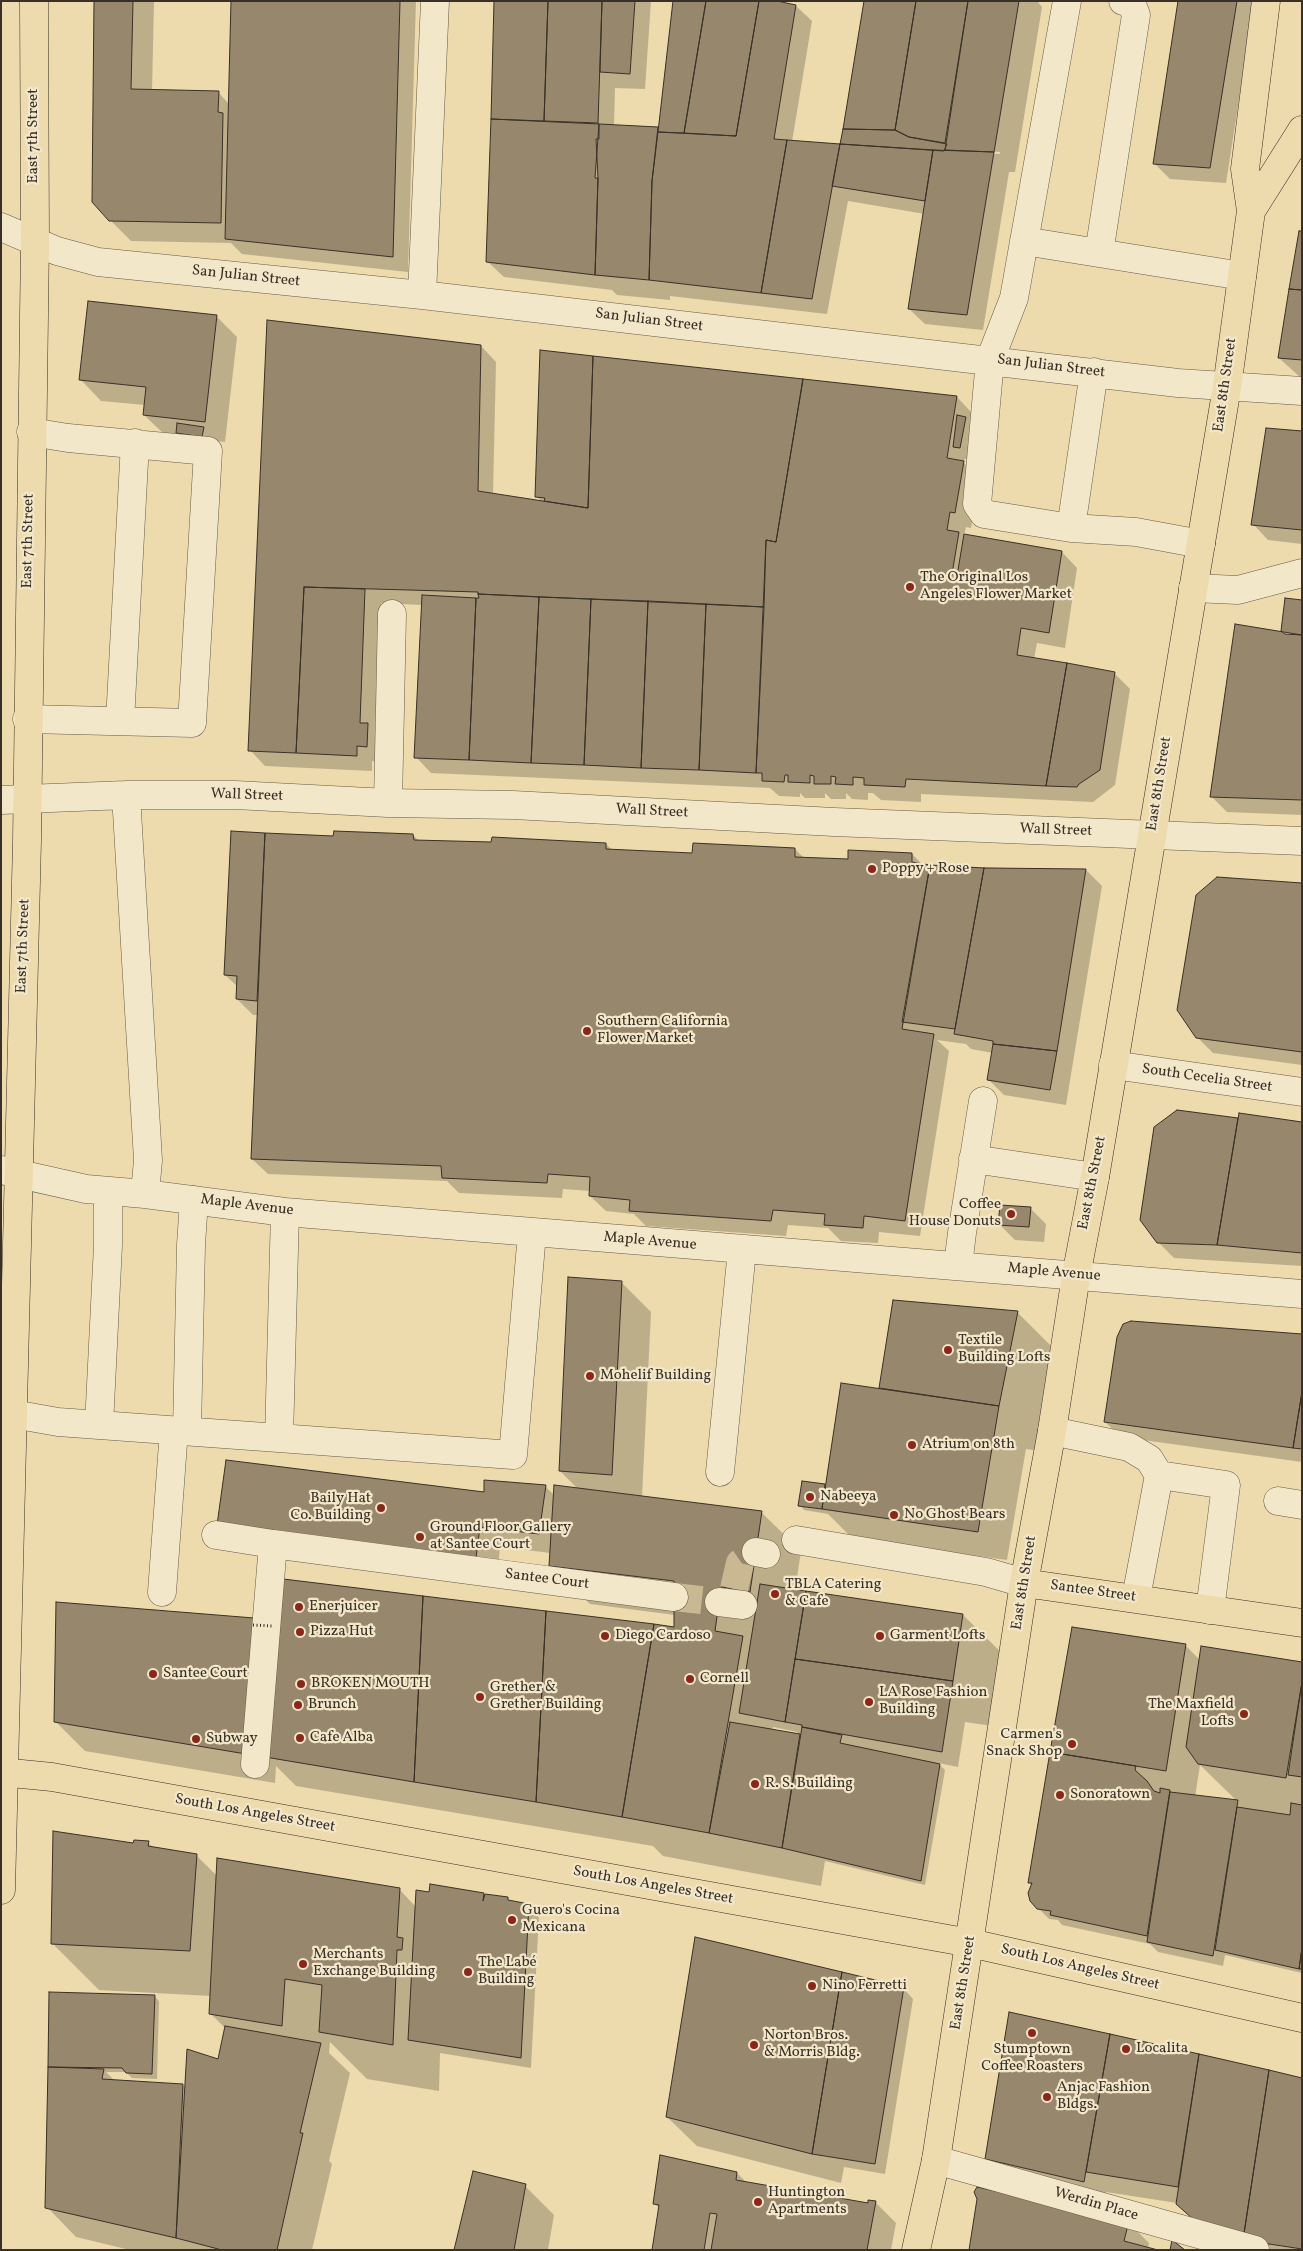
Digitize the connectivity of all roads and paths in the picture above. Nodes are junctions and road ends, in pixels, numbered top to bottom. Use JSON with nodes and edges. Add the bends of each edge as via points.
{"nodes":[{"id":1,"x":34,"y":1,"type":"edge"},
{"id":2,"x":434,"y":1,"type":"edge"},
{"id":3,"x":1067,"y":1,"type":"edge"},
{"id":4,"x":1124,"y":1,"type":"edge"},
{"id":5,"x":1266,"y":1,"type":"edge"},
{"id":6,"x":1302,"y":130,"type":"edge"},
{"id":7,"x":1251,"y":211,"type":"junction"},
{"id":8,"x":1,"y":228,"type":"edge"},
{"id":9,"x":35,"y":241,"type":"junction"},
{"id":10,"x":1024,"y":241,"type":"junction"},
{"id":11,"x":1099,"y":253,"type":"junction"},
{"id":12,"x":1242,"y":276,"type":"junction"},
{"id":13,"x":422,"y":295,"type":"junction"},
{"id":14,"x":990,"y":360,"type":"junction"},
{"id":15,"x":1094,"y":372,"type":"junction"},
{"id":16,"x":1227,"y":387,"type":"junction"},
{"id":17,"x":1302,"y":391,"type":"edge"},
{"id":18,"x":31,"y":432,"type":"junction"},
{"id":19,"x":135,"y":443,"type":"junction"},
{"id":20,"x":1071,"y":528,"type":"junction"},
{"id":21,"x":1201,"y":544,"type":"junction"},
{"id":22,"x":1302,"y":573,"type":"edge"},
{"id":23,"x":1193,"y":588,"type":"junction"},
{"id":24,"x":392,"y":614,"type":"dead end"},
{"id":25,"x":27,"y":719,"type":"junction"},
{"id":26,"x":120,"y":721,"type":"junction"},
{"id":27,"x":126,"y":795,"type":"junction"},
{"id":28,"x":14,"y":800,"type":"edge"},
{"id":29,"x":388,"y":803,"type":"junction"},
{"id":30,"x":1152,"y":834,"type":"junction"},
{"id":31,"x":1302,"y":842,"type":"edge"},
{"id":32,"x":1113,"y":1065,"type":"junction"},
{"id":33,"x":1302,"y":1092,"type":"edge"},
{"id":34,"x":983,"y":1101,"type":"dead end"},
{"id":35,"x":973,"y":1158,"type":"junction"},
{"id":36,"x":10,"y":1171,"type":"edge"},
{"id":37,"x":1095,"y":1178,"type":"junction"},
{"id":38,"x":108,"y":1191,"type":"junction"},
{"id":39,"x":145,"y":1194,"type":"junction"},
{"id":40,"x":194,"y":1200,"type":"junction"},
{"id":41,"x":285,"y":1212,"type":"junction"},
{"id":42,"x":532,"y":1233,"type":"junction"},
{"id":43,"x":742,"y":1250,"type":"junction"},
{"id":44,"x":958,"y":1265,"type":"junction"},
{"id":45,"x":1076,"y":1276,"type":"junction"},
{"id":46,"x":1302,"y":1294,"type":"edge"},
{"id":47,"x":8,"y":1344,"type":"edge"},
{"id":48,"x":13,"y":1414,"type":"junction"},
{"id":49,"x":99,"y":1425,"type":"junction"},
{"id":50,"x":181,"y":1431,"type":"junction"},
{"id":51,"x":1052,"y":1432,"type":"junction"},
{"id":52,"x":279,"y":1438,"type":"junction"},
{"id":53,"x":720,"y":1472,"type":"dead end"},
{"id":54,"x":1159,"y":1475,"type":"junction"},
{"id":55,"x":216,"y":1535,"type":"dead end"},
{"id":56,"x":796,"y":1540,"type":"dead end"},
{"id":57,"x":273,"y":1544,"type":"junction"},
{"id":58,"x":1024,"y":1583,"type":"junction"},
{"id":59,"x":162,"y":1592,"type":"dead end"},
{"id":60,"x":674,"y":1597,"type":"tunnel mouth"},
{"id":61,"x":1136,"y":1598,"type":"junction"},
{"id":62,"x":1210,"y":1610,"type":"junction"},
{"id":63,"x":1302,"y":1623,"type":"edge"},
{"id":64,"x":253,"y":1626,"type":"dead end"},
{"id":65,"x":272,"y":1626,"type":"dead end"},
{"id":66,"x":256,"y":1764,"type":"dead end"},
{"id":67,"x":2,"y":1772,"type":"edge"},
{"id":68,"x":1,"y":1890,"type":"edge"},
{"id":69,"x":970,"y":1943,"type":"junction"},
{"id":70,"x":1302,"y":2018,"type":"edge"},
{"id":71,"x":936,"y":2160,"type":"junction"},
{"id":72,"x":916,"y":2250,"type":"edge"},
{"id":73,"x":1256,"y":2250,"type":"edge"}],
"edges":[{"from":1,"to":9,"type":"main road","name":"East 7th Street"},
{"from":2,"to":13,"type":"street"},
{"from":3,"to":10,"type":"street"},
{"from":4,"to":11,"type":"street","via":[[1131,2],[1136,15]]},
{"from":5,"to":7,"type":"main road","via":[[1245,168]]},
{"from":6,"to":7,"type":"main road","name":"East 8th Street"},
{"from":7,"to":12,"type":"main road","name":"East 8th Street"},
{"from":8,"to":9,"type":"street","name":"San Julian Street"},
{"from":9,"to":13,"type":"street","name":"San Julian Street","via":[[57,251],[98,262]]},
{"from":9,"to":18,"type":"main road","name":"East 7th Street"},
{"from":10,"to":11,"type":"street"},
{"from":10,"to":14,"type":"street","via":[[1014,298]]},
{"from":11,"to":12,"type":"street"},
{"from":12,"to":16,"type":"main road","name":"East 8th Street"},
{"from":13,"to":14,"type":"street","name":"San Julian Street"},
{"from":14,"to":15,"type":"street","name":"San Julian Street"},
{"from":14,"to":20,"type":"street","via":[[977,504],[984,514]]},
{"from":15,"to":16,"type":"street","name":"San Julian Street"},
{"from":15,"to":20,"type":"street"},
{"from":16,"to":17,"type":"street","name":"San Julian Street"},
{"from":16,"to":21,"type":"main road","name":"East 8th Street"},
{"from":18,"to":19,"type":"street"},
{"from":18,"to":25,"type":"main road","name":"East 7th Street"},
{"from":19,"to":26,"type":"street"},
{"from":19,"to":26,"type":"street","via":[[208,450],[192,723]]},
{"from":20,"to":21,"type":"street","via":[[1136,532]]},
{"from":21,"to":23,"type":"main road","name":"East 8th Street"},
{"from":22,"to":23,"type":"street","via":[[1238,590]]},
{"from":23,"to":30,"type":"main road","name":"East 8th Street"},
{"from":24,"to":29,"type":"street"},
{"from":25,"to":26,"type":"street"},
{"from":25,"to":28,"type":"main road","name":"East 7th Street"},
{"from":27,"to":28,"type":"street","name":"Wall Street"},
{"from":27,"to":29,"type":"street","name":"Wall Street","via":[[235,795]]},
{"from":27,"to":39,"type":"street","via":[[148,1160]]},
{"from":28,"to":36,"type":"main road","name":"East 7th Street"},
{"from":29,"to":30,"type":"street","name":"Wall Street","via":[[514,805],[854,823]]},
{"from":30,"to":31,"type":"street","name":"Wall Street"},
{"from":30,"to":32,"type":"main road","name":"East 8th Street"},
{"from":32,"to":33,"type":"street","name":"South Cecelia Street"},
{"from":32,"to":37,"type":"main road","name":"East 8th Street"},
{"from":34,"to":35,"type":"street"},
{"from":35,"to":37,"type":"street"},
{"from":35,"to":44,"type":"street"},
{"from":36,"to":38,"type":"street","name":"Maple Avenue"},
{"from":36,"to":47,"type":"main road","name":"East 7th Street"},
{"from":37,"to":45,"type":"main road","name":"East 8th Street"},
{"from":38,"to":39,"type":"street","name":"Maple Avenue"},
{"from":38,"to":49,"type":"street"},
{"from":39,"to":40,"type":"street","name":"Maple Avenue"},
{"from":40,"to":41,"type":"street","name":"Maple Avenue"},
{"from":40,"to":50,"type":"street"},
{"from":41,"to":42,"type":"street","name":"Maple Avenue"},
{"from":41,"to":52,"type":"street"},
{"from":42,"to":43,"type":"street","name":"Maple Avenue"},
{"from":42,"to":52,"type":"street","via":[[513,1455]]},
{"from":43,"to":44,"type":"street","name":"Maple Avenue"},
{"from":43,"to":53,"type":"street"},
{"from":44,"to":45,"type":"street","name":"Maple Avenue"},
{"from":45,"to":46,"type":"street","name":"Maple Avenue"},
{"from":45,"to":51,"type":"main road","name":"East 8th Street"},
{"from":47,"to":48,"type":"main road","name":"East 7th Street"},
{"from":48,"to":49,"type":"street"},
{"from":48,"to":67,"type":"main road","name":"East 7th Street"},
{"from":49,"to":50,"type":"street"},
{"from":50,"to":52,"type":"street"},
{"from":50,"to":59,"type":"street"},
{"from":51,"to":54,"type":"street","via":[[1129,1447],[1149,1459]]},
{"from":51,"to":58,"type":"main road","name":"East 8th Street"},
{"from":54,"to":61,"type":"street"},
{"from":54,"to":62,"type":"street","via":[[1226,1485]]},
{"from":55,"to":57,"type":"street","name":"Santee Court"},
{"from":56,"to":58,"type":"street","name":"Santee Street","via":[[986,1572]]},
{"from":57,"to":60,"type":"street","name":"Santee Court"},
{"from":57,"to":66,"type":"street"},
{"from":58,"to":61,"type":"main road","name":"Santee Street"},
{"from":58,"to":69,"type":"main road","name":"East 8th Street"},
{"from":61,"to":62,"type":"main road","name":"Santee Street"},
{"from":62,"to":63,"type":"main road","name":"Santee Street"},
{"from":64,"to":65,"type":"path","bridge":true},
{"from":67,"to":68,"type":"main road","name":"East 7th Street"},
{"from":67,"to":69,"type":"main road","name":"South Los Angeles Street","via":[[52,1777]]},
{"from":69,"to":70,"type":"main road","name":"South Los Angeles Street"},
{"from":69,"to":71,"type":"main road","name":"East 8th Street"},
{"from":71,"to":72,"type":"main road","name":"East 8th Street"},
{"from":71,"to":73,"type":"street","name":"Werdin Place"}]}
